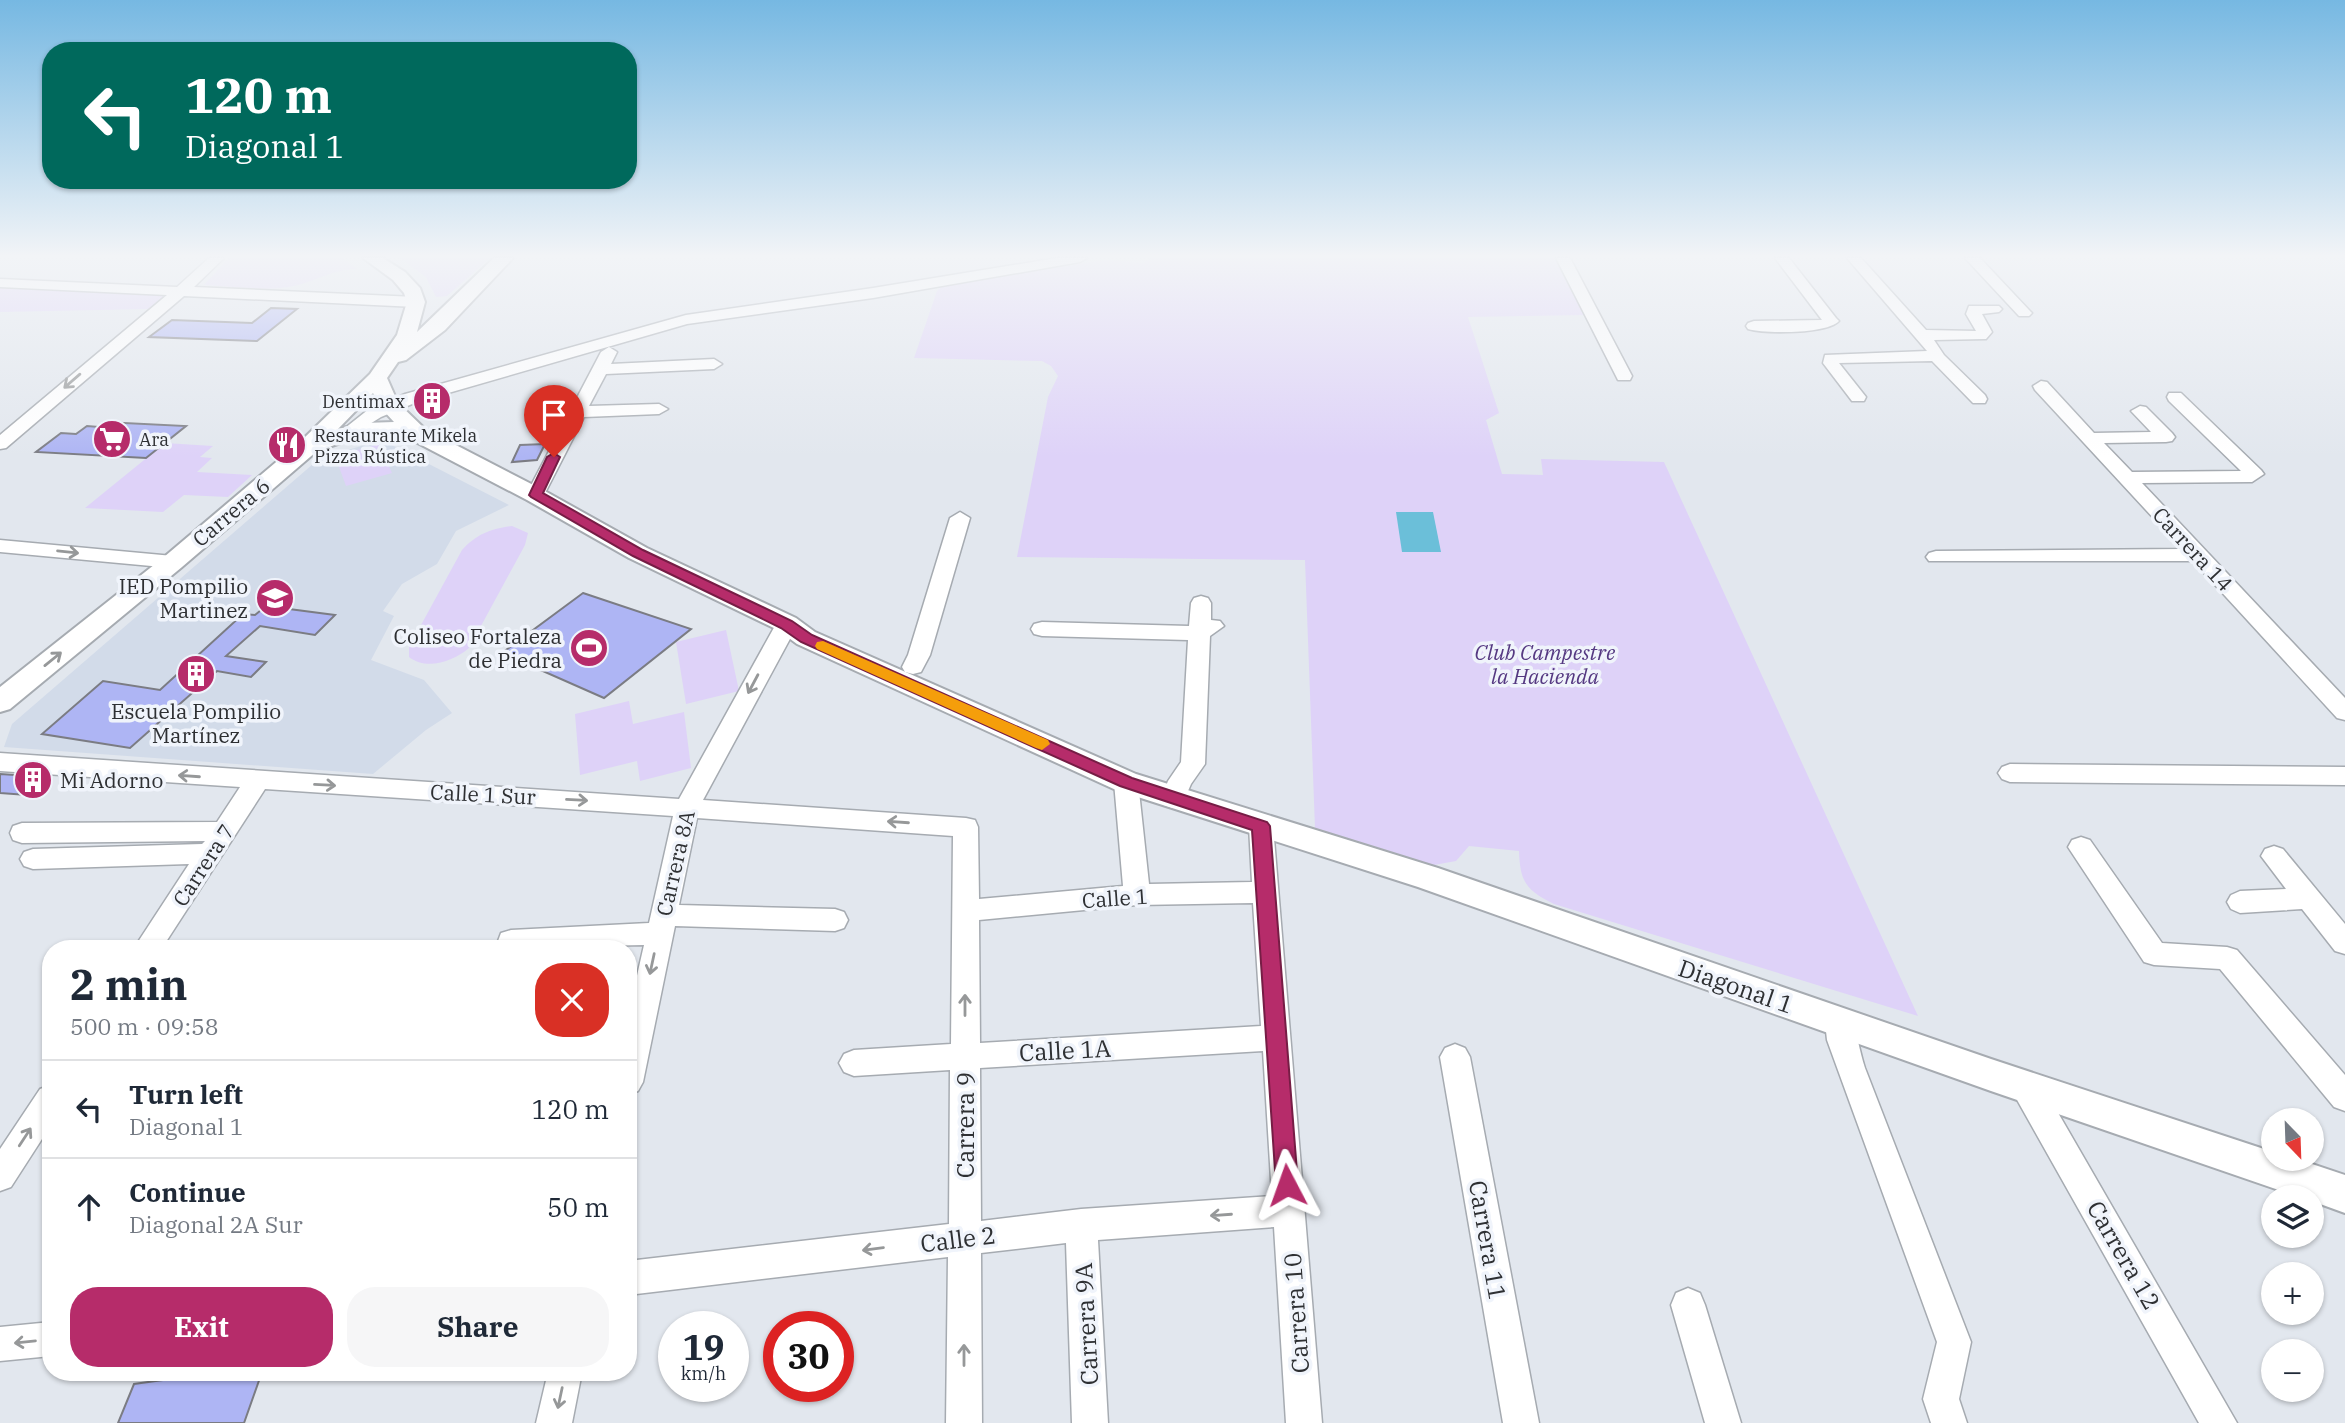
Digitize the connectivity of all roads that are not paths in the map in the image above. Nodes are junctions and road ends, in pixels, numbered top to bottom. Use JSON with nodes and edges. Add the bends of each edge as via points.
{"nodes":[{"id":1,"x":142,"y":324,"type":"edge"},
{"id":2,"x":410,"y":324,"type":"edge"},
{"id":3,"x":438,"y":324,"type":"edge"},
{"id":4,"x":671,"y":324,"type":"edge"},
{"id":5,"x":1597,"y":324,"type":"edge"},
{"id":6,"x":1825,"y":324,"type":"edge"},
{"id":7,"x":1912,"y":324,"type":"edge"},
{"id":8,"x":1980,"y":324,"type":"edge"},
{"id":9,"x":1754,"y":325,"type":"dead end"},
{"id":10,"x":1921,"y":335,"type":"junction"},
{"id":11,"x":609,"y":352,"type":"dead end"},
{"id":12,"x":1936,"y":356,"type":"junction"},
{"id":13,"x":714,"y":364,"type":"dead end"},
{"id":14,"x":600,"y":369,"type":"junction"},
{"id":15,"x":382,"y":371,"type":"junction"},
{"id":16,"x":1624,"y":376,"type":"dead end"},
{"id":17,"x":2041,"y":386,"type":"dead end"},
{"id":18,"x":1858,"y":397,"type":"dead end"},
{"id":19,"x":2175,"y":397,"type":"dead end"},
{"id":20,"x":1979,"y":400,"type":"dead end"},
{"id":21,"x":389,"y":405,"type":"junction"},
{"id":22,"x":659,"y":409,"type":"dead end"},
{"id":23,"x":2140,"y":411,"type":"dead end"},
{"id":24,"x":577,"y":412,"type":"junction"},
{"id":25,"x":349,"y":432,"type":"junction"},
{"id":26,"x":417,"y":434,"type":"junction"},
{"id":27,"x":2090,"y":438,"type":"junction"},
{"id":28,"x":0,"y":444,"type":"edge"},
{"id":29,"x":309,"y":446,"type":"junction"},
{"id":30,"x":2127,"y":478,"type":"junction"},
{"id":31,"x":535,"y":495,"type":"junction"},
{"id":32,"x":960,"y":518,"type":"dead end"},
{"id":33,"x":0,"y":546,"type":"edge"},
{"id":34,"x":2199,"y":555,"type":"junction"},
{"id":35,"x":1936,"y":557,"type":"dead end"},
{"id":36,"x":173,"y":562,"type":"junction"},
{"id":37,"x":1201,"y":604,"type":"dead end"},
{"id":38,"x":786,"y":624,"type":"junction"},
{"id":39,"x":1042,"y":629,"type":"dead end"},
{"id":40,"x":1207,"y":629,"type":"junction"},
{"id":41,"x":913,"y":667,"type":"dead end"},
{"id":42,"x":0,"y":702,"type":"edge"},
{"id":43,"x":2345,"y":712,"type":"edge"},
{"id":44,"x":0,"y":762,"type":"edge"},
{"id":45,"x":2010,"y":773,"type":"dead end"},
{"id":46,"x":2345,"y":776,"type":"edge"},
{"id":47,"x":257,"y":781,"type":"junction"},
{"id":48,"x":1126,"y":782,"type":"junction"},
{"id":49,"x":1173,"y":799,"type":"junction"},
{"id":50,"x":687,"y":807,"type":"junction"},
{"id":51,"x":1261,"y":826,"type":"junction"},
{"id":52,"x":966,"y":827,"type":"joint"},
{"id":53,"x":225,"y":831,"type":"junction"},
{"id":54,"x":22,"y":833,"type":"dead end"},
{"id":55,"x":2081,"y":847,"type":"dead end"},
{"id":56,"x":210,"y":854,"type":"junction"},
{"id":57,"x":2274,"y":856,"type":"dead end"},
{"id":58,"x":33,"y":859,"type":"dead end"},
{"id":59,"x":1264,"y":892,"type":"junction"},
{"id":60,"x":1137,"y":895,"type":"junction"},
{"id":61,"x":2240,"y":902,"type":"dead end"},
{"id":62,"x":2325,"y":908,"type":"edge"},
{"id":63,"x":965,"y":911,"type":"junction"},
{"id":64,"x":835,"y":920,"type":"dead end"},
{"id":65,"x":661,"y":924,"type":"junction"},
{"id":66,"x":153,"y":940,"type":"edge"},
{"id":67,"x":520,"y":940,"type":"edge"},
{"id":68,"x":2345,"y":943,"type":"edge"},
{"id":69,"x":1839,"y":1022,"type":"junction"},
{"id":70,"x":637,"y":1037,"type":"edge"},
{"id":71,"x":1275,"y":1038,"type":"junction"},
{"id":72,"x":965,"y":1056,"type":"junction"},
{"id":73,"x":1455,"y":1057,"type":"dead end"},
{"id":74,"x":854,"y":1063,"type":"dead end"},
{"id":75,"x":2027,"y":1088,"type":"junction"},
{"id":76,"x":2345,"y":1097,"type":"edge"},
{"id":77,"x":42,"y":1112,"type":"edge"},
{"id":78,"x":0,"y":1176,"type":"edge"},
{"id":79,"x":2345,"y":1194,"type":"edge"},
{"id":80,"x":1289,"y":1210,"type":"junction"},
{"id":81,"x":1081,"y":1225,"type":"junction"},
{"id":82,"x":964,"y":1238,"type":"junction"},
{"id":83,"x":637,"y":1277,"type":"edge"},
{"id":84,"x":1688,"y":1305,"type":"dead end"},
{"id":85,"x":42,"y":1340,"type":"edge"},
{"id":86,"x":0,"y":1344,"type":"edge"},
{"id":87,"x":563,"y":1381,"type":"edge"},
{"id":88,"x":554,"y":1423,"type":"edge"},
{"id":89,"x":964,"y":1423,"type":"edge"},
{"id":90,"x":1090,"y":1423,"type":"edge"},
{"id":91,"x":1304,"y":1423,"type":"edge"},
{"id":92,"x":1521,"y":1423,"type":"edge"},
{"id":93,"x":1723,"y":1423,"type":"edge"},
{"id":94,"x":1949,"y":1423,"type":"edge"},
{"id":95,"x":2220,"y":1423,"type":"edge"}],
"edges":[{"from":1,"to":28,"type":"street","one_way":true},
{"from":2,"to":15,"type":"main road","name":"Carrera 6"},
{"from":3,"to":15,"type":"main road","name":"Carrera 6"},
{"from":4,"to":21,"type":"street"},
{"from":5,"to":16,"type":"street"},
{"from":6,"to":9,"type":"street"},
{"from":7,"to":10,"type":"street"},
{"from":8,"to":10,"type":"street","via":[[1984,332],[1980,336]]},
{"from":10,"to":12,"type":"street"},
{"from":11,"to":14,"type":"street"},
{"from":12,"to":18,"type":"street","via":[[1831,358],[1830,363]]},
{"from":12,"to":20,"type":"street"},
{"from":13,"to":14,"type":"street"},
{"from":14,"to":24,"type":"street"},
{"from":15,"to":21,"type":"main road"},
{"from":15,"to":29,"type":"main road","name":"Carrera 6"},
{"from":17,"to":27,"type":"street","name":"Carrera 14"},
{"from":19,"to":30,"type":"street","via":[[2255,474]]},
{"from":21,"to":25,"type":"street"},
{"from":21,"to":26,"type":"main road"},
{"from":22,"to":24,"type":"street"},
{"from":23,"to":27,"type":"street","via":[[2166,437]]},
{"from":24,"to":31,"type":"street"},
{"from":25,"to":26,"type":"main road","via":[[391,428]]},
{"from":25,"to":29,"type":"main road"},
{"from":26,"to":31,"type":"main road","name":"Diagonal 1"},
{"from":27,"to":30,"type":"street","name":"Carrera 14"},
{"from":29,"to":36,"type":"main road","name":"Carrera 6"},
{"from":30,"to":34,"type":"street","name":"Carrera 14"},
{"from":31,"to":38,"type":"main road","name":"Diagonal 1","via":[[638,553]]},
{"from":32,"to":41,"type":"street"},
{"from":33,"to":36,"type":"street","one_way":true},
{"from":34,"to":35,"type":"street"},
{"from":34,"to":43,"type":"street","name":"Carrera 14"},
{"from":42,"to":36,"type":"main road","name":"Carrera 6","one_way":true},
{"from":37,"to":40,"type":"street"},
{"from":38,"to":48,"type":"main road","name":"Diagonal 1","via":[[806,638]]},
{"from":38,"to":50,"type":"street","name":"Carrera 8A","one_way":true},
{"from":39,"to":40,"type":"street"},
{"from":40,"to":49,"type":"street","via":[[1193,764]]},
{"from":47,"to":44,"type":"street","name":"Calle 1 Sur","one_way":true},
{"from":45,"to":46,"type":"street"},
{"from":47,"to":50,"type":"street","name":"Calle 1 Sur","one_way":true},
{"from":47,"to":53,"type":"street","name":"Carrera 7"},
{"from":48,"to":49,"type":"main road","name":"Diagonal 1"},
{"from":48,"to":60,"type":"street"},
{"from":49,"to":51,"type":"main road","name":"Diagonal 1"},
{"from":52,"to":50,"type":"street","name":"Calle 1 Sur","one_way":true},
{"from":50,"to":65,"type":"street","name":"Carrera 8A"},
{"from":51,"to":59,"type":"street","name":"Carrera 10"},
{"from":51,"to":69,"type":"main road","name":"Diagonal 1","via":[[1427,877]]},
{"from":52,"to":63,"type":"street","name":"Carrera 9"},
{"from":53,"to":54,"type":"street"},
{"from":53,"to":56,"type":"street","name":"Carrera 7"},
{"from":55,"to":76,"type":"street","via":[[2154,954],[2227,958]]},
{"from":56,"to":58,"type":"street"},
{"from":56,"to":66,"type":"street","name":"Carrera 7"},
{"from":57,"to":62,"type":"street"},
{"from":59,"to":60,"type":"street","name":"Calle 1"},
{"from":59,"to":71,"type":"street","name":"Carrera 10"},
{"from":60,"to":63,"type":"street","name":"Calle 1"},
{"from":61,"to":62,"type":"street"},
{"from":62,"to":68,"type":"street"},
{"from":72,"to":63,"type":"street","name":"Carrera 9","one_way":true},
{"from":64,"to":65,"type":"street"},
{"from":65,"to":67,"type":"street"},
{"from":65,"to":70,"type":"street","name":"Carrera 8A","one_way":true},
{"from":69,"to":75,"type":"main road","name":"Diagonal 1"},
{"from":69,"to":94,"type":"street","via":[[1850,1068],[1954,1342],[1941,1399]]},
{"from":71,"to":72,"type":"street","name":"Calle 1A"},
{"from":71,"to":80,"type":"street","name":"Carrera 10"},
{"from":72,"to":74,"type":"street","name":"Calle 1A"},
{"from":72,"to":82,"type":"street","name":"Carrera 9"},
{"from":73,"to":92,"type":"street","name":"Carrera 11"},
{"from":75,"to":79,"type":"main road","name":"Diagonal 1"},
{"from":75,"to":95,"type":"street","name":"Carrera 12"},
{"from":78,"to":77,"type":"street","one_way":true},
{"from":80,"to":81,"type":"street","name":"Calle 2","one_way":true},
{"from":80,"to":91,"type":"street","name":"Carrera 10"},
{"from":81,"to":82,"type":"street","name":"Calle 2"},
{"from":81,"to":90,"type":"street","name":"Carrera 9A"},
{"from":82,"to":83,"type":"street","name":"Calle 2","one_way":true},
{"from":89,"to":82,"type":"street","name":"Carrera 9","one_way":true},
{"from":84,"to":93,"type":"street"},
{"from":85,"to":86,"type":"street","one_way":true},
{"from":87,"to":88,"type":"street","one_way":true}]}
